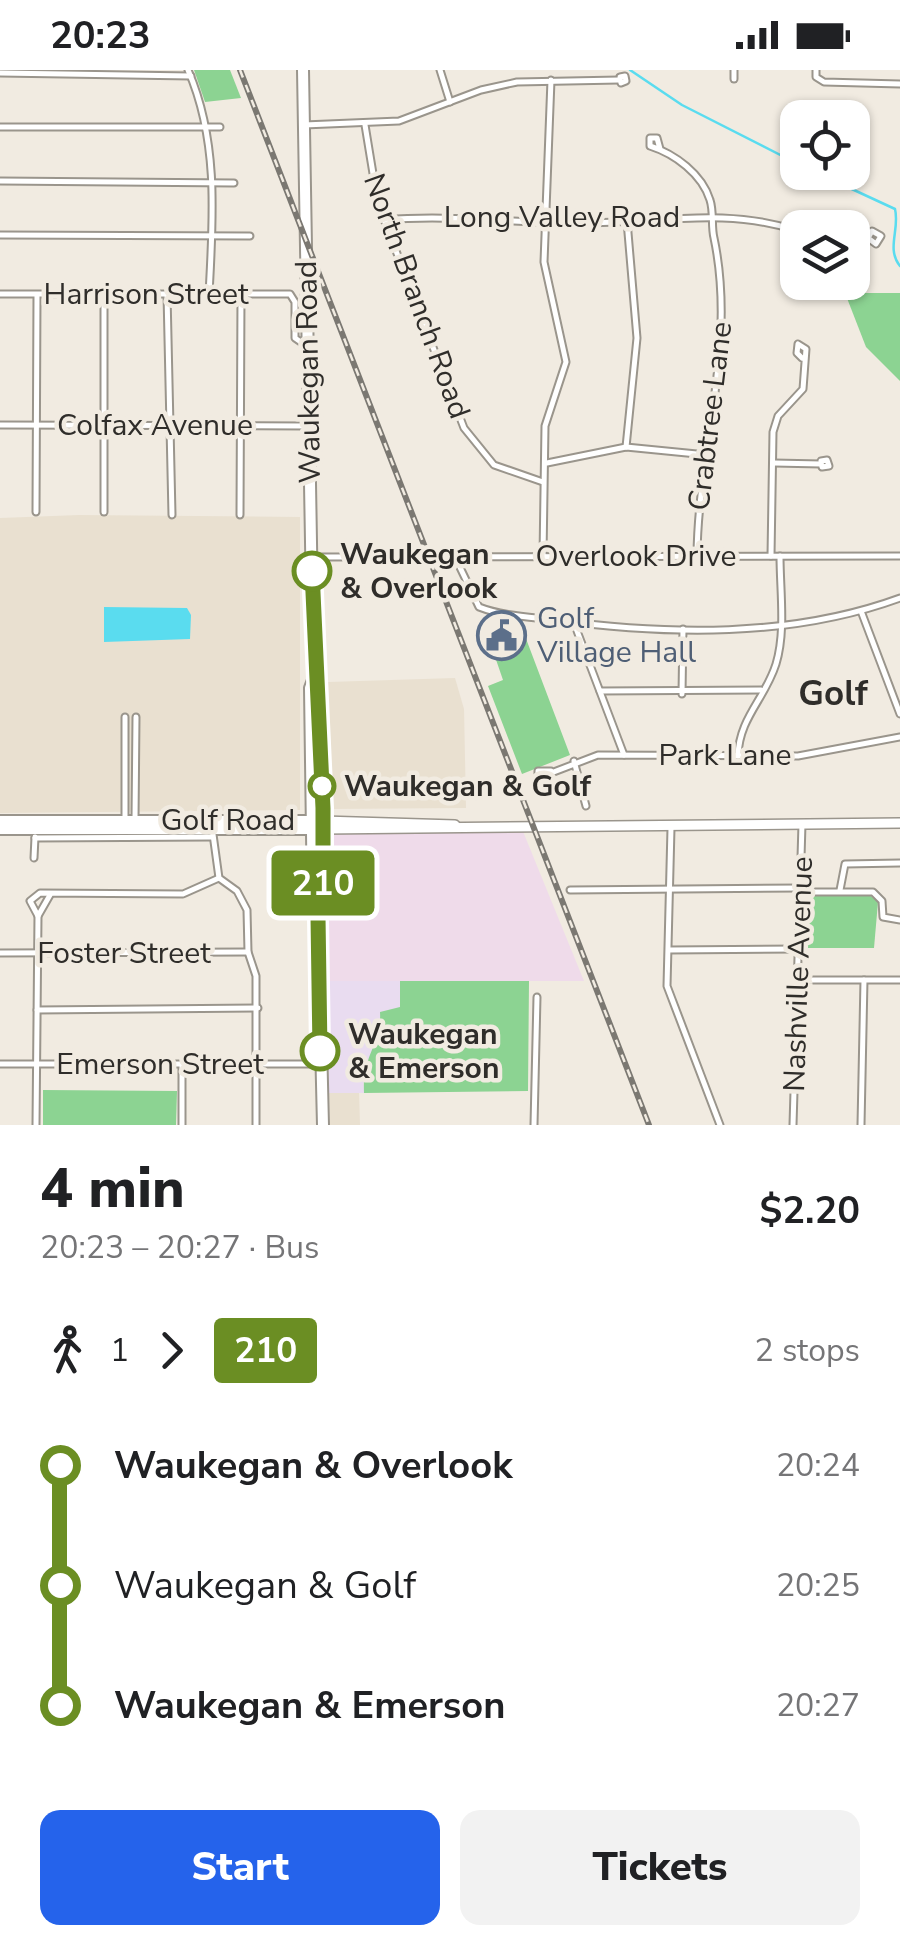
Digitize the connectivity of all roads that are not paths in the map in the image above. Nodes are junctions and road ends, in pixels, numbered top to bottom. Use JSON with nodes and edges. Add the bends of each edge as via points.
{"nodes":[{"id":1,"x":304,"y":70,"type":"edge"},
{"id":2,"x":440,"y":70,"type":"edge"},
{"id":3,"x":734,"y":70,"type":"edge"},
{"id":4,"x":816,"y":70,"type":"edge"},
{"id":5,"x":0,"y":73,"type":"edge"},
{"id":6,"x":189,"y":73,"type":"edge"},
{"id":7,"x":734,"y":79,"type":"dead end"},
{"id":8,"x":551,"y":80,"type":"junction"},
{"id":9,"x":619,"y":80,"type":"dead end"},
{"id":10,"x":900,"y":84,"type":"edge"},
{"id":11,"x":450,"y":102,"type":"junction"},
{"id":12,"x":304,"y":125,"type":"junction"},
{"id":13,"x":364,"y":125,"type":"junction"},
{"id":14,"x":0,"y":126,"type":"edge"},
{"id":15,"x":220,"y":126,"type":"dead end"},
{"id":16,"x":206,"y":128,"type":"junction"},
{"id":17,"x":660,"y":149,"type":"dead end"},
{"id":18,"x":0,"y":181,"type":"edge"},
{"id":19,"x":234,"y":183,"type":"dead end"},
{"id":20,"x":212,"y":184,"type":"junction"},
{"id":21,"x":710,"y":217,"type":"junction"},
{"id":22,"x":384,"y":220,"type":"junction"},
{"id":23,"x":627,"y":221,"type":"junction"},
{"id":24,"x":549,"y":222,"type":"junction"},
{"id":25,"x":780,"y":224,"type":"edge"},
{"id":26,"x":0,"y":236,"type":"edge"},
{"id":27,"x":250,"y":236,"type":"dead end"},
{"id":28,"x":212,"y":238,"type":"junction"},
{"id":29,"x":0,"y":294,"type":"edge"},
{"id":30,"x":37,"y":294,"type":"junction"},
{"id":31,"x":104,"y":294,"type":"junction"},
{"id":32,"x":167,"y":294,"type":"junction"},
{"id":33,"x":209,"y":294,"type":"junction"},
{"id":34,"x":240,"y":294,"type":"junction"},
{"id":35,"x":308,"y":346,"type":"junction"},
{"id":36,"x":802,"y":358,"type":"dead end"},
{"id":37,"x":36,"y":425,"type":"junction"},
{"id":38,"x":104,"y":425,"type":"junction"},
{"id":39,"x":172,"y":425,"type":"junction"},
{"id":40,"x":240,"y":425,"type":"junction"},
{"id":41,"x":0,"y":426,"type":"edge"},
{"id":42,"x":309,"y":426,"type":"junction"},
{"id":43,"x":626,"y":447,"type":"junction"},
{"id":44,"x":707,"y":455,"type":"junction"},
{"id":45,"x":772,"y":463,"type":"junction"},
{"id":46,"x":546,"y":464,"type":"junction"},
{"id":47,"x":820,"y":464,"type":"dead end"},
{"id":48,"x":543,"y":482,"type":"junction"},
{"id":49,"x":36,"y":512,"type":"dead end"},
{"id":50,"x":104,"y":512,"type":"dead end"},
{"id":51,"x":240,"y":514,"type":"dead end"},
{"id":52,"x":172,"y":515,"type":"dead end"},
{"id":53,"x":311,"y":556,"type":"junction"},
{"id":54,"x":543,"y":556,"type":"junction"},
{"id":55,"x":697,"y":556,"type":"junction"},
{"id":56,"x":771,"y":556,"type":"junction"},
{"id":57,"x":780,"y":556,"type":"junction"},
{"id":58,"x":900,"y":556,"type":"edge"},
{"id":59,"x":455,"y":557,"type":"junction"},
{"id":60,"x":900,"y":598,"type":"edge"},
{"id":61,"x":861,"y":611,"type":"junction"},
{"id":62,"x":574,"y":623,"type":"junction"},
{"id":63,"x":781,"y":626,"type":"junction"},
{"id":64,"x":683,"y":629,"type":"junction"},
{"id":65,"x":762,"y":690,"type":"junction"},
{"id":66,"x":600,"y":691,"type":"junction"},
{"id":67,"x":682,"y":694,"type":"junction"},
{"id":68,"x":900,"y":714,"type":"edge"},
{"id":69,"x":125,"y":716,"type":"dead end"},
{"id":70,"x":136,"y":717,"type":"dead end"},
{"id":71,"x":900,"y":737,"type":"edge"},
{"id":72,"x":624,"y":754,"type":"junction"},
{"id":73,"x":738,"y":756,"type":"junction"},
{"id":74,"x":574,"y":761,"type":"junction"},
{"id":75,"x":551,"y":771,"type":"dead end"},
{"id":76,"x":586,"y":806,"type":"dead end"},
{"id":77,"x":0,"y":820,"type":"edge"},
{"id":78,"x":900,"y":823,"type":"edge"},
{"id":79,"x":130,"y":824,"type":"junction"},
{"id":80,"x":671,"y":824,"type":"junction"},
{"id":81,"x":802,"y":824,"type":"junction"},
{"id":82,"x":317,"y":825,"type":"junction"},
{"id":83,"x":212,"y":828,"type":"junction"},
{"id":84,"x":0,"y":829,"type":"edge"},
{"id":85,"x":34,"y":833,"type":"junction"},
{"id":86,"x":34,"y":858,"type":"dead end"},
{"id":87,"x":900,"y":863,"type":"edge"},
{"id":88,"x":219,"y":878,"type":"junction"},
{"id":89,"x":670,"y":888,"type":"junction"},
{"id":90,"x":570,"y":890,"type":"dead end"},
{"id":91,"x":801,"y":890,"type":"junction"},
{"id":92,"x":840,"y":891,"type":"junction"},
{"id":93,"x":50,"y":895,"type":"junction"},
{"id":94,"x":38,"y":916,"type":"junction"},
{"id":95,"x":900,"y":920,"type":"edge"},
{"id":96,"x":799,"y":949,"type":"junction"},
{"id":97,"x":668,"y":950,"type":"junction"},
{"id":98,"x":248,"y":952,"type":"junction"},
{"id":99,"x":0,"y":953,"type":"edge"},
{"id":100,"x":38,"y":953,"type":"junction"},
{"id":101,"x":798,"y":980,"type":"junction"},
{"id":102,"x":864,"y":980,"type":"junction"},
{"id":103,"x":900,"y":980,"type":"edge"},
{"id":104,"x":536,"y":997,"type":"dead end"},
{"id":105,"x":258,"y":1008,"type":"junction"},
{"id":106,"x":37,"y":1010,"type":"junction"},
{"id":107,"x":0,"y":1064,"type":"edge"},
{"id":108,"x":36,"y":1064,"type":"junction"},
{"id":109,"x":182,"y":1064,"type":"junction"},
{"id":110,"x":257,"y":1064,"type":"junction"},
{"id":111,"x":321,"y":1064,"type":"junction"},
{"id":112,"x":36,"y":1125,"type":"edge"},
{"id":113,"x":182,"y":1125,"type":"edge"},
{"id":114,"x":256,"y":1125,"type":"edge"},
{"id":115,"x":323,"y":1125,"type":"edge"},
{"id":116,"x":534,"y":1125,"type":"edge"},
{"id":117,"x":720,"y":1125,"type":"edge"},
{"id":118,"x":793,"y":1125,"type":"edge"},
{"id":119,"x":861,"y":1125,"type":"edge"}],
"edges":[{"from":1,"to":12,"type":"main road","name":"Waukegan Road"},
{"from":2,"to":11,"type":"street"},
{"from":3,"to":7,"type":"street"},
{"from":4,"to":10,"type":"street","via":[[817,79]]},
{"from":5,"to":6,"type":"street"},
{"from":6,"to":16,"type":"street"},
{"from":8,"to":9,"type":"street"},
{"from":8,"to":11,"type":"street","via":[[507,83]]},
{"from":8,"to":24,"type":"street"},
{"from":11,"to":13,"type":"street","via":[[414,117]]},
{"from":12,"to":13,"type":"street"},
{"from":12,"to":35,"type":"main road","name":"Waukegan Road"},
{"from":13,"to":22,"type":"street","name":"North Branch Road"},
{"from":14,"to":16,"type":"street"},
{"from":15,"to":16,"type":"street"},
{"from":16,"to":20,"type":"street"},
{"from":17,"to":21,"type":"street","name":"Crabtree Lane","via":[[696,176],[709,197]]},
{"from":18,"to":20,"type":"street"},
{"from":19,"to":20,"type":"street"},
{"from":20,"to":28,"type":"street"},
{"from":21,"to":23,"type":"street","name":"Long Valley Road"},
{"from":21,"to":25,"type":"street","name":"Long Valley Road"},
{"from":21,"to":44,"type":"street","name":"Crabtree Lane","via":[[723,314]]},
{"from":22,"to":24,"type":"street","name":"Long Valley Road","via":[[450,215]]},
{"from":22,"to":48,"type":"street","name":"North Branch Road","via":[[470,439],[494,465]]},
{"from":23,"to":24,"type":"street","name":"Long Valley Road"},
{"from":23,"to":43,"type":"street","via":[[637,338]]},
{"from":24,"to":46,"type":"street","via":[[544,274],[566,362],[546,426]]},
{"from":26,"to":28,"type":"street"},
{"from":27,"to":28,"type":"street"},
{"from":28,"to":33,"type":"street"},
{"from":29,"to":30,"type":"street","name":"Harrison Street"},
{"from":30,"to":31,"type":"street","name":"Harrison Street"},
{"from":30,"to":37,"type":"street"},
{"from":31,"to":32,"type":"street","name":"Harrison Street"},
{"from":31,"to":38,"type":"street"},
{"from":32,"to":33,"type":"street","name":"Harrison Street"},
{"from":32,"to":39,"type":"street"},
{"from":33,"to":34,"type":"street","name":"Harrison Street"},
{"from":34,"to":35,"type":"street","name":"Harrison Street","via":[[292,296],[295,338]]},
{"from":34,"to":40,"type":"street"},
{"from":35,"to":42,"type":"main road","name":"Waukegan Road"},
{"from":36,"to":45,"type":"street","via":[[804,389],[776,421]]},
{"from":37,"to":38,"type":"street","name":"Colfax Avenue"},
{"from":37,"to":41,"type":"street","name":"Colfax Avenue"},
{"from":37,"to":49,"type":"street"},
{"from":38,"to":39,"type":"street","name":"Colfax Avenue"},
{"from":38,"to":50,"type":"street"},
{"from":39,"to":40,"type":"street","name":"Colfax Avenue"},
{"from":39,"to":52,"type":"street"},
{"from":40,"to":42,"type":"street","name":"Colfax Avenue"},
{"from":40,"to":51,"type":"street"},
{"from":42,"to":53,"type":"main road","name":"Waukegan Road"},
{"from":43,"to":44,"type":"street"},
{"from":43,"to":46,"type":"street"},
{"from":44,"to":55,"type":"street","name":"Crabtree Lane"},
{"from":45,"to":47,"type":"street"},
{"from":45,"to":56,"type":"street"},
{"from":46,"to":48,"type":"street"},
{"from":48,"to":54,"type":"street"},
{"from":53,"to":59,"type":"street","name":"Overlook Drive"},
{"from":53,"to":82,"type":"main road","name":"Waukegan Road"},
{"from":54,"to":55,"type":"street","name":"Overlook Drive"},
{"from":54,"to":59,"type":"street","name":"Overlook Drive"},
{"from":55,"to":56,"type":"street","name":"Overlook Drive"},
{"from":56,"to":57,"type":"street","name":"Overlook Drive"},
{"from":57,"to":58,"type":"street","name":"Overlook Drive"},
{"from":57,"to":63,"type":"street"},
{"from":59,"to":62,"type":"street","via":[[479,607]]},
{"from":60,"to":61,"type":"street"},
{"from":61,"to":63,"type":"street"},
{"from":61,"to":68,"type":"street"},
{"from":62,"to":64,"type":"street"},
{"from":62,"to":66,"type":"street"},
{"from":63,"to":64,"type":"street"},
{"from":63,"to":65,"type":"street","via":[[777,662]]},
{"from":64,"to":67,"type":"street"},
{"from":65,"to":67,"type":"street"},
{"from":65,"to":73,"type":"street","via":[[740,729]]},
{"from":66,"to":67,"type":"street"},
{"from":66,"to":72,"type":"street"},
{"from":69,"to":79,"type":"street"},
{"from":70,"to":79,"type":"street"},
{"from":71,"to":73,"type":"street","name":"Park Lane","via":[[835,752]]},
{"from":72,"to":73,"type":"street","name":"Park Lane"},
{"from":72,"to":74,"type":"street","name":"Park Lane"},
{"from":74,"to":75,"type":"street","name":"Park Lane"},
{"from":74,"to":76,"type":"street"},
{"from":77,"to":79,"type":"main road","name":"Golf Road"},
{"from":78,"to":81,"type":"main road","name":"Golf Road"},
{"from":79,"to":83,"type":"main road","name":"Golf Road"},
{"from":79,"to":85,"type":"main road","name":"Golf Road"},
{"from":80,"to":81,"type":"main road","name":"Golf Road"},
{"from":80,"to":82,"type":"main road","name":"Golf Road"},
{"from":80,"to":89,"type":"street"},
{"from":81,"to":91,"type":"street","name":"Nashville Avenue"},
{"from":82,"to":83,"type":"main road","name":"Golf Road"},
{"from":82,"to":111,"type":"main road","name":"Waukegan Road","via":[[313,906]]},
{"from":83,"to":85,"type":"street"},
{"from":83,"to":88,"type":"street"},
{"from":84,"to":85,"type":"main road","name":"Golf Road"},
{"from":85,"to":86,"type":"street"},
{"from":87,"to":92,"type":"street","via":[[845,864]]},
{"from":88,"to":93,"type":"street","via":[[184,894]]},
{"from":88,"to":98,"type":"street","via":[[247,910]]},
{"from":89,"to":90,"type":"street"},
{"from":89,"to":91,"type":"street"},
{"from":89,"to":97,"type":"street"},
{"from":91,"to":92,"type":"street"},
{"from":91,"to":96,"type":"street","name":"Nashville Avenue"},
{"from":92,"to":95,"type":"street","via":[[877,894],[883,917]]},
{"from":93,"to":94,"type":"street"},
{"from":93,"to":94,"type":"street","via":[[32,896]]},
{"from":94,"to":100,"type":"street"},
{"from":96,"to":97,"type":"street"},
{"from":96,"to":101,"type":"street","name":"Nashville Avenue"},
{"from":97,"to":117,"type":"street","via":[[669,992]]},
{"from":98,"to":100,"type":"street","name":"Foster Street"},
{"from":98,"to":105,"type":"street"},
{"from":99,"to":100,"type":"street","name":"Foster Street"},
{"from":100,"to":106,"type":"street"},
{"from":101,"to":102,"type":"street"},
{"from":101,"to":118,"type":"street","name":"Nashville Avenue"},
{"from":102,"to":103,"type":"street"},
{"from":102,"to":119,"type":"street"},
{"from":104,"to":116,"type":"street"},
{"from":105,"to":106,"type":"street"},
{"from":105,"to":110,"type":"street"},
{"from":106,"to":108,"type":"street"},
{"from":107,"to":108,"type":"street","name":"Emerson Street"},
{"from":108,"to":109,"type":"street","name":"Emerson Street"},
{"from":108,"to":112,"type":"street"},
{"from":109,"to":110,"type":"street","name":"Emerson Street"},
{"from":109,"to":113,"type":"street"},
{"from":110,"to":111,"type":"street","name":"Emerson Street"},
{"from":110,"to":114,"type":"street"},
{"from":111,"to":115,"type":"main road","name":"Waukegan Road"}]}
